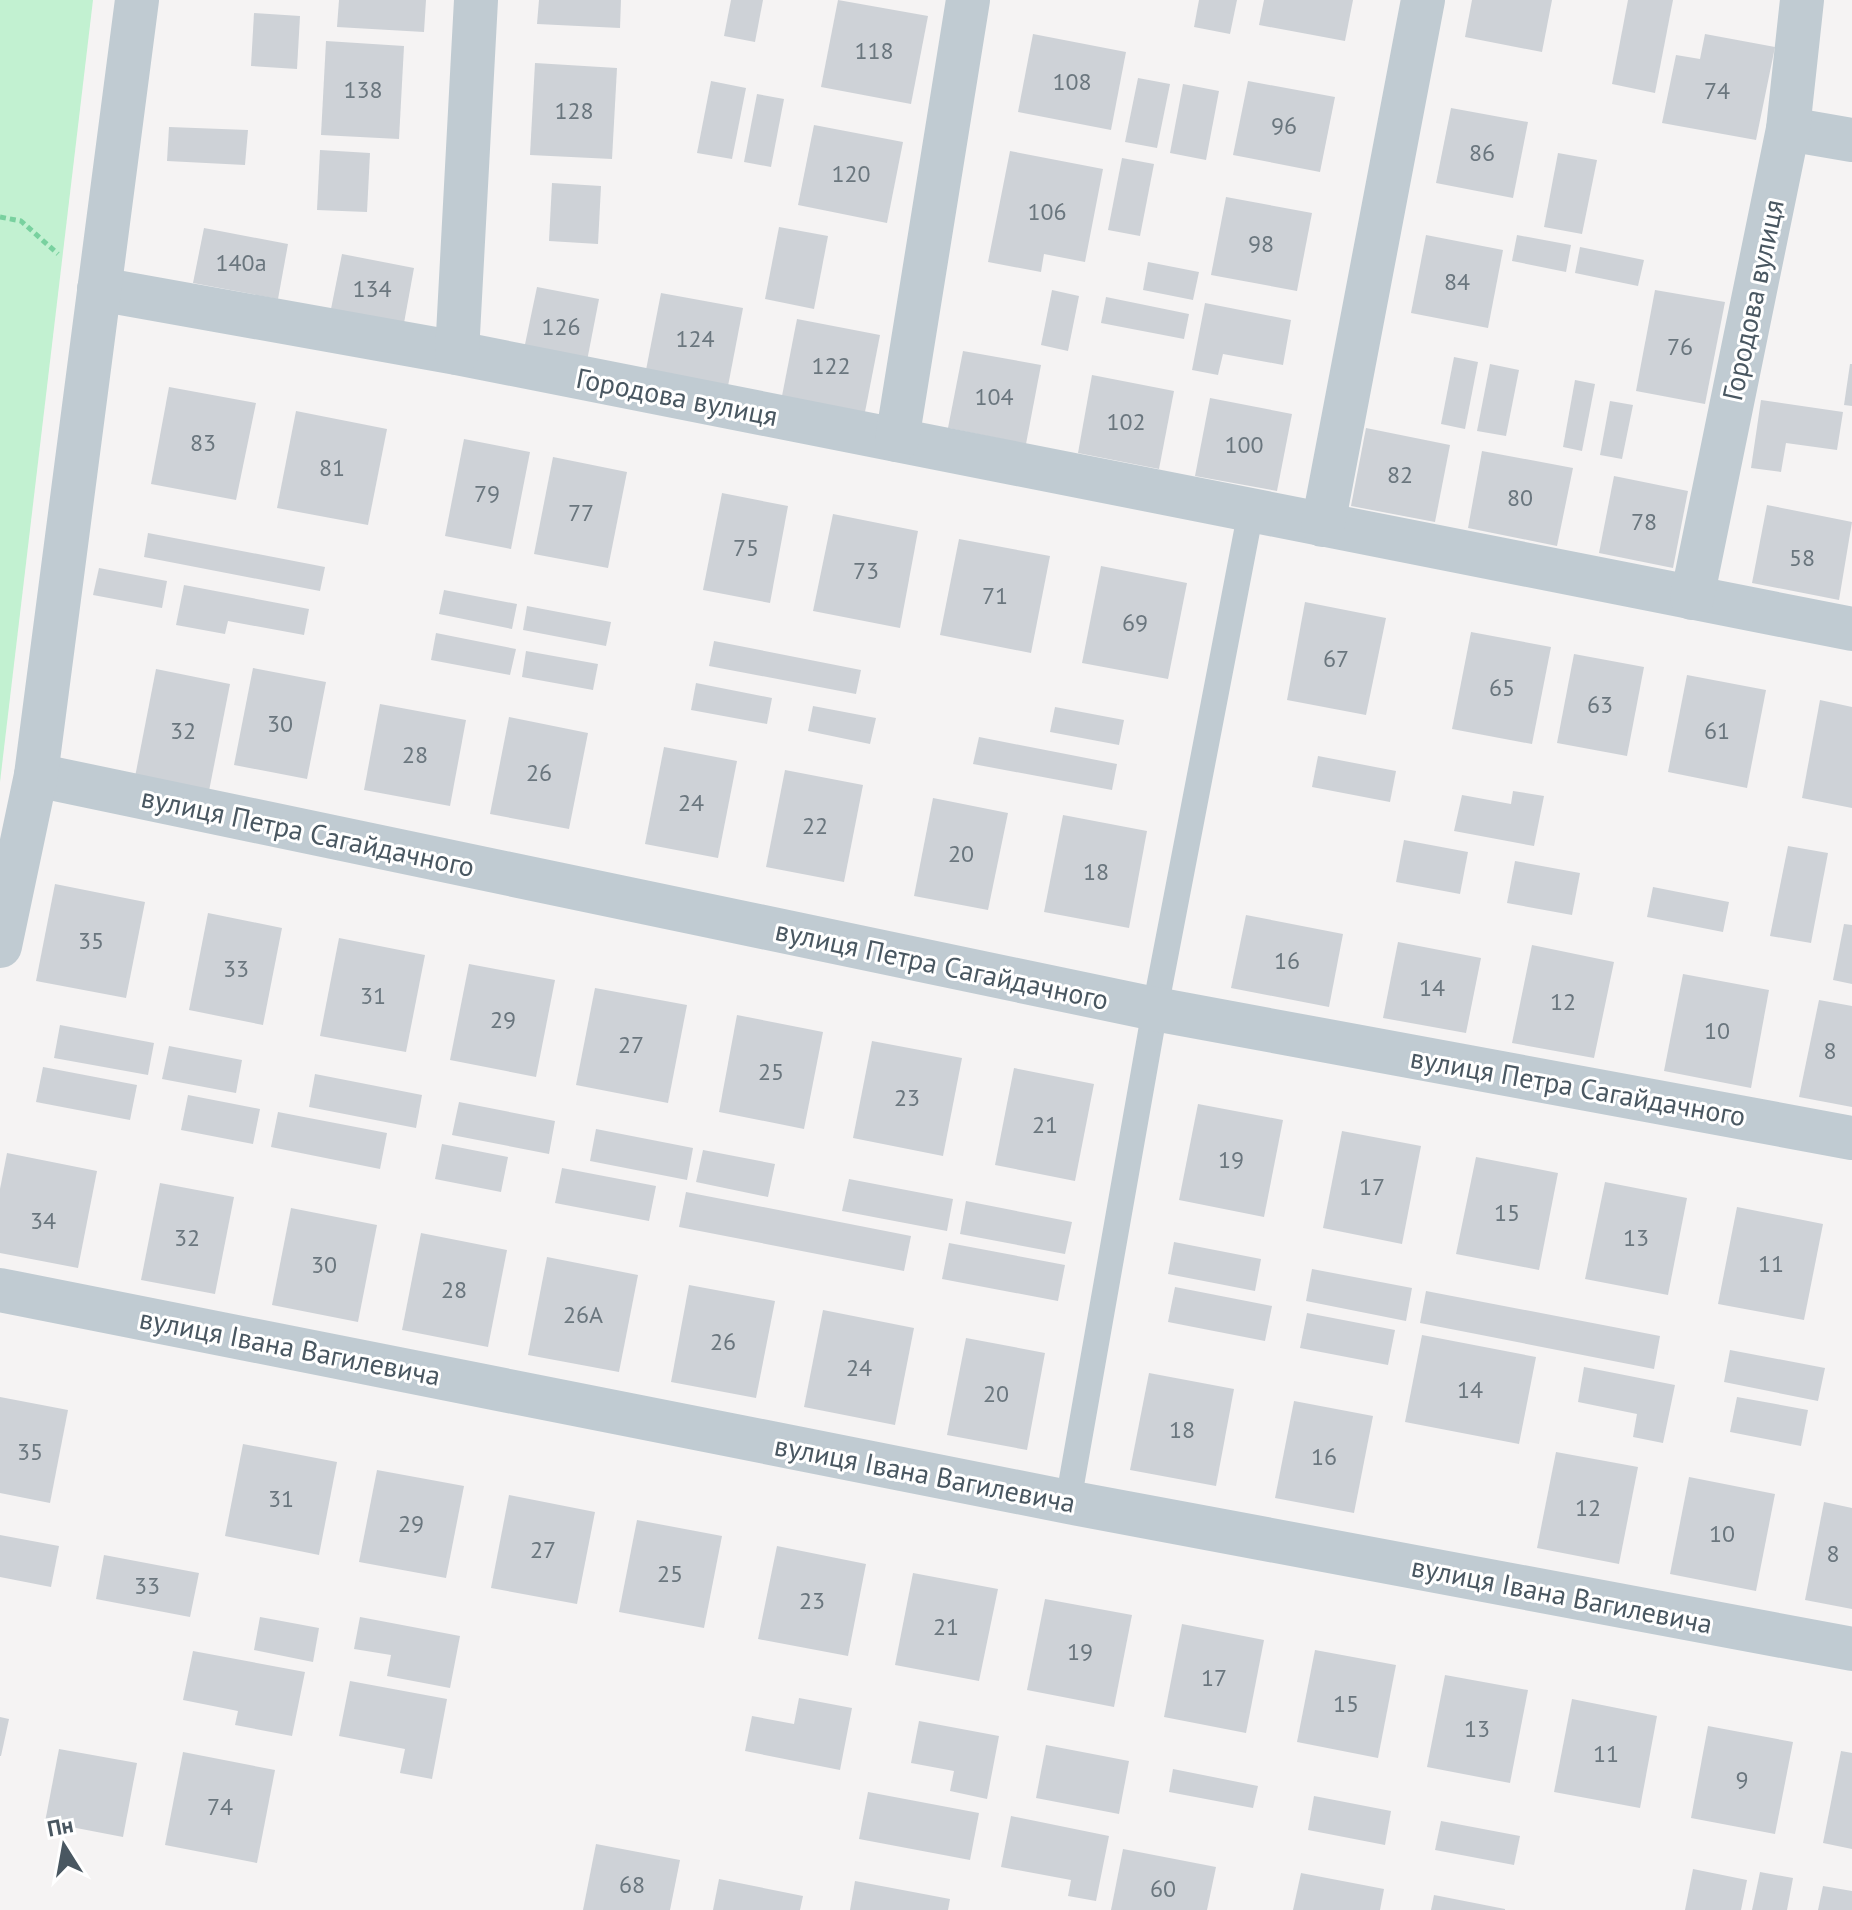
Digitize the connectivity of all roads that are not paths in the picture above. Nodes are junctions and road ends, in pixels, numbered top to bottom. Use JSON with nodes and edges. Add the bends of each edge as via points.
{"nodes":[{"id":1,"x":137,"y":0,"type":"edge"},
{"id":2,"x":476,"y":0,"type":"edge"},
{"id":3,"x":968,"y":0,"type":"edge"},
{"id":4,"x":1423,"y":0,"type":"edge"},
{"id":5,"x":1802,"y":0,"type":"edge"},
{"id":6,"x":1788,"y":129,"type":"junction"},
{"id":7,"x":1852,"y":140,"type":"edge"},
{"id":8,"x":99,"y":289,"type":"junction"},
{"id":9,"x":457,"y":353,"type":"junction"},
{"id":10,"x":897,"y":440,"type":"junction"},
{"id":11,"x":1251,"y":510,"type":"junction"},
{"id":12,"x":1323,"y":525,"type":"junction"},
{"id":13,"x":1692,"y":598,"type":"junction"},
{"id":14,"x":1852,"y":629,"type":"edge"},
{"id":15,"x":36,"y":775,"type":"junction"},
{"id":16,"x":0,"y":946,"type":"edge"},
{"id":17,"x":1155,"y":1009,"type":"junction"},
{"id":18,"x":1852,"y":1138,"type":"edge"},
{"id":19,"x":0,"y":1290,"type":"edge"},
{"id":20,"x":1068,"y":1502,"type":"junction"},
{"id":21,"x":1852,"y":1649,"type":"edge"}],
"edges":[{"from":1,"to":8,"type":"street"},
{"from":2,"to":9,"type":"street"},
{"from":3,"to":10,"type":"street"},
{"from":4,"to":12,"type":"street"},
{"from":5,"to":6,"type":"street","name":"Городова вулиця"},
{"from":6,"to":7,"type":"street"},
{"from":6,"to":13,"type":"street","name":"Городова вулиця"},
{"from":8,"to":9,"type":"street","name":"Городова вулиця"},
{"from":8,"to":15,"type":"street"},
{"from":9,"to":10,"type":"street","name":"Городова вулиця"},
{"from":10,"to":11,"type":"street","name":"Городова вулиця"},
{"from":11,"to":12,"type":"street","name":"Городова вулиця"},
{"from":11,"to":17,"type":"lane"},
{"from":12,"to":13,"type":"street","name":"Городова вулиця"},
{"from":13,"to":14,"type":"street","name":"Городова вулиця"},
{"from":15,"to":16,"type":"street"},
{"from":15,"to":17,"type":"street","name":"вулиця Петра Сагайдачного"},
{"from":17,"to":18,"type":"street","name":"вулиця Петра Сагайдачного"},
{"from":17,"to":20,"type":"lane"},
{"from":19,"to":20,"type":"street","name":"вулиця Івана Вагилевича"},
{"from":20,"to":21,"type":"street","name":"вулиця Івана Вагилевича"}]}
